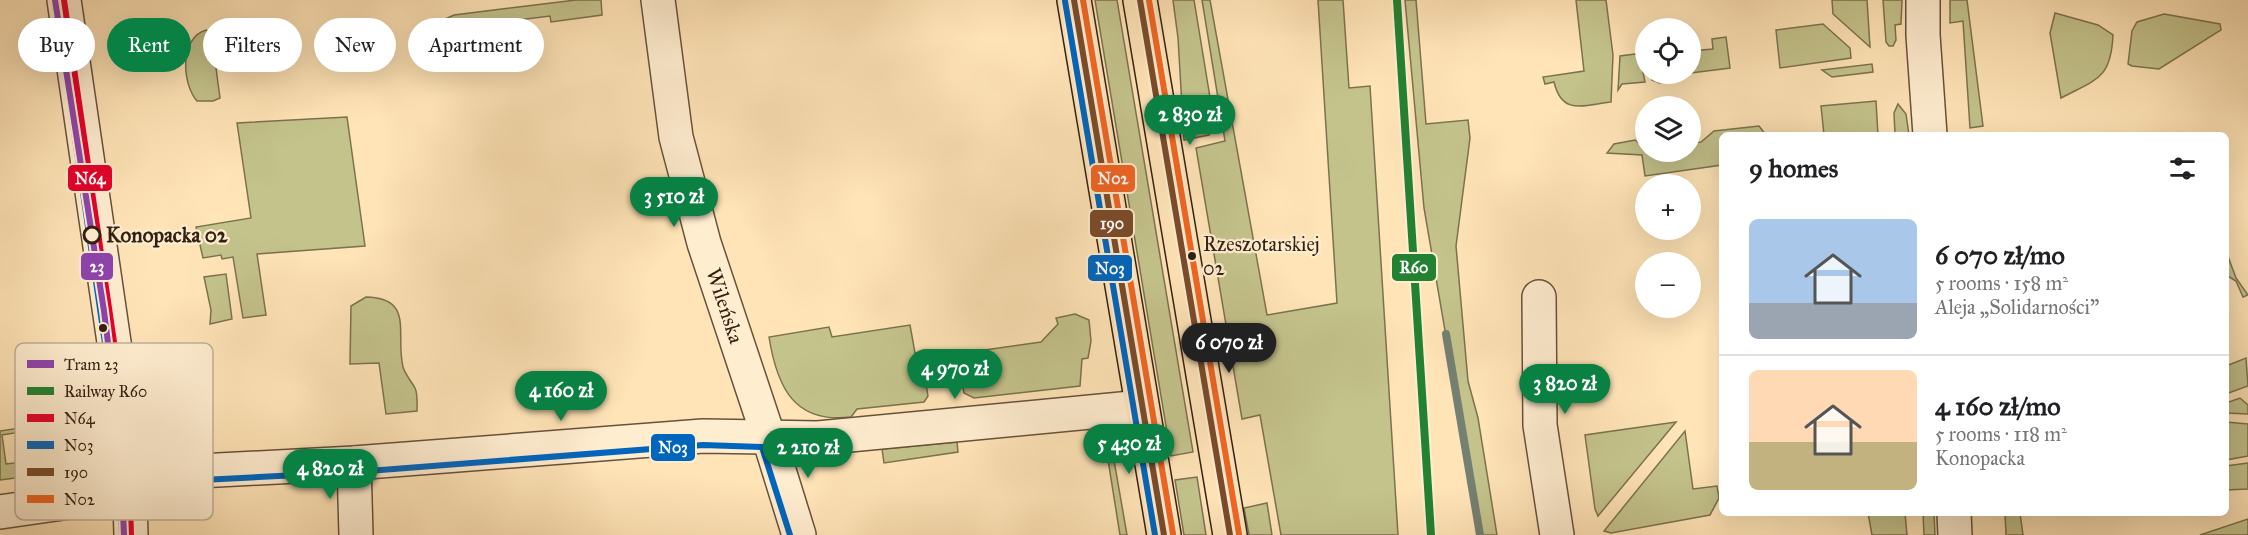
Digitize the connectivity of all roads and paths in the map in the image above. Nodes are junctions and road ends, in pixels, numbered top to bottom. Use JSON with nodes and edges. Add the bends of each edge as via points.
{"nodes":[{"id":1,"x":64,"y":0,"type":"edge"},
{"id":2,"x":658,"y":0,"type":"edge"},
{"id":3,"x":1074,"y":0,"type":"edge"},
{"id":4,"x":1140,"y":0,"type":"edge"},
{"id":5,"x":1923,"y":0,"type":"edge"},
{"id":6,"x":1930,"y":132,"type":"edge"},
{"id":7,"x":1539,"y":297,"type":"dead end"},
{"id":8,"x":114,"y":343,"type":"edge"},
{"id":9,"x":1142,"y":407,"type":"junction"},
{"id":10,"x":770,"y":438,"type":"junction"},
{"id":11,"x":354,"y":464,"type":"junction"},
{"id":12,"x":213,"y":470,"type":"edge"},
{"id":13,"x":15,"y":510,"type":"edge"},
{"id":14,"x":0,"y":512,"type":"edge"},
{"id":15,"x":1954,"y":516,"type":"edge"},
{"id":16,"x":131,"y":520,"type":"edge"},
{"id":17,"x":131,"y":535,"type":"edge"},
{"id":18,"x":356,"y":535,"type":"edge"},
{"id":19,"x":799,"y":535,"type":"edge"},
{"id":20,"x":1164,"y":535,"type":"edge"},
{"id":21,"x":1230,"y":535,"type":"edge"},
{"id":22,"x":1557,"y":535,"type":"edge"},
{"id":23,"x":1955,"y":535,"type":"edge"}],
"edges":[{"from":1,"to":8,"type":"street"},
{"from":2,"to":10,"type":"street","name":"Wileńska","via":[[676,137],[704,243]]},
{"from":3,"to":9,"type":"main road"},
{"from":4,"to":21,"type":"main road"},
{"from":5,"to":6,"type":"street"},
{"from":7,"to":22,"type":"street","via":[[1540,425]]},
{"from":9,"to":10,"type":"street","via":[[818,438]]},
{"from":9,"to":20,"type":"main road"},
{"from":10,"to":11,"type":"street","via":[[703,436]]},
{"from":10,"to":19,"type":"street","name":"Wileńska"},
{"from":11,"to":12,"type":"street"},
{"from":11,"to":18,"type":"street"},
{"from":13,"to":14,"type":"street"},
{"from":15,"to":23,"type":"street"},
{"from":16,"to":17,"type":"street"}]}
